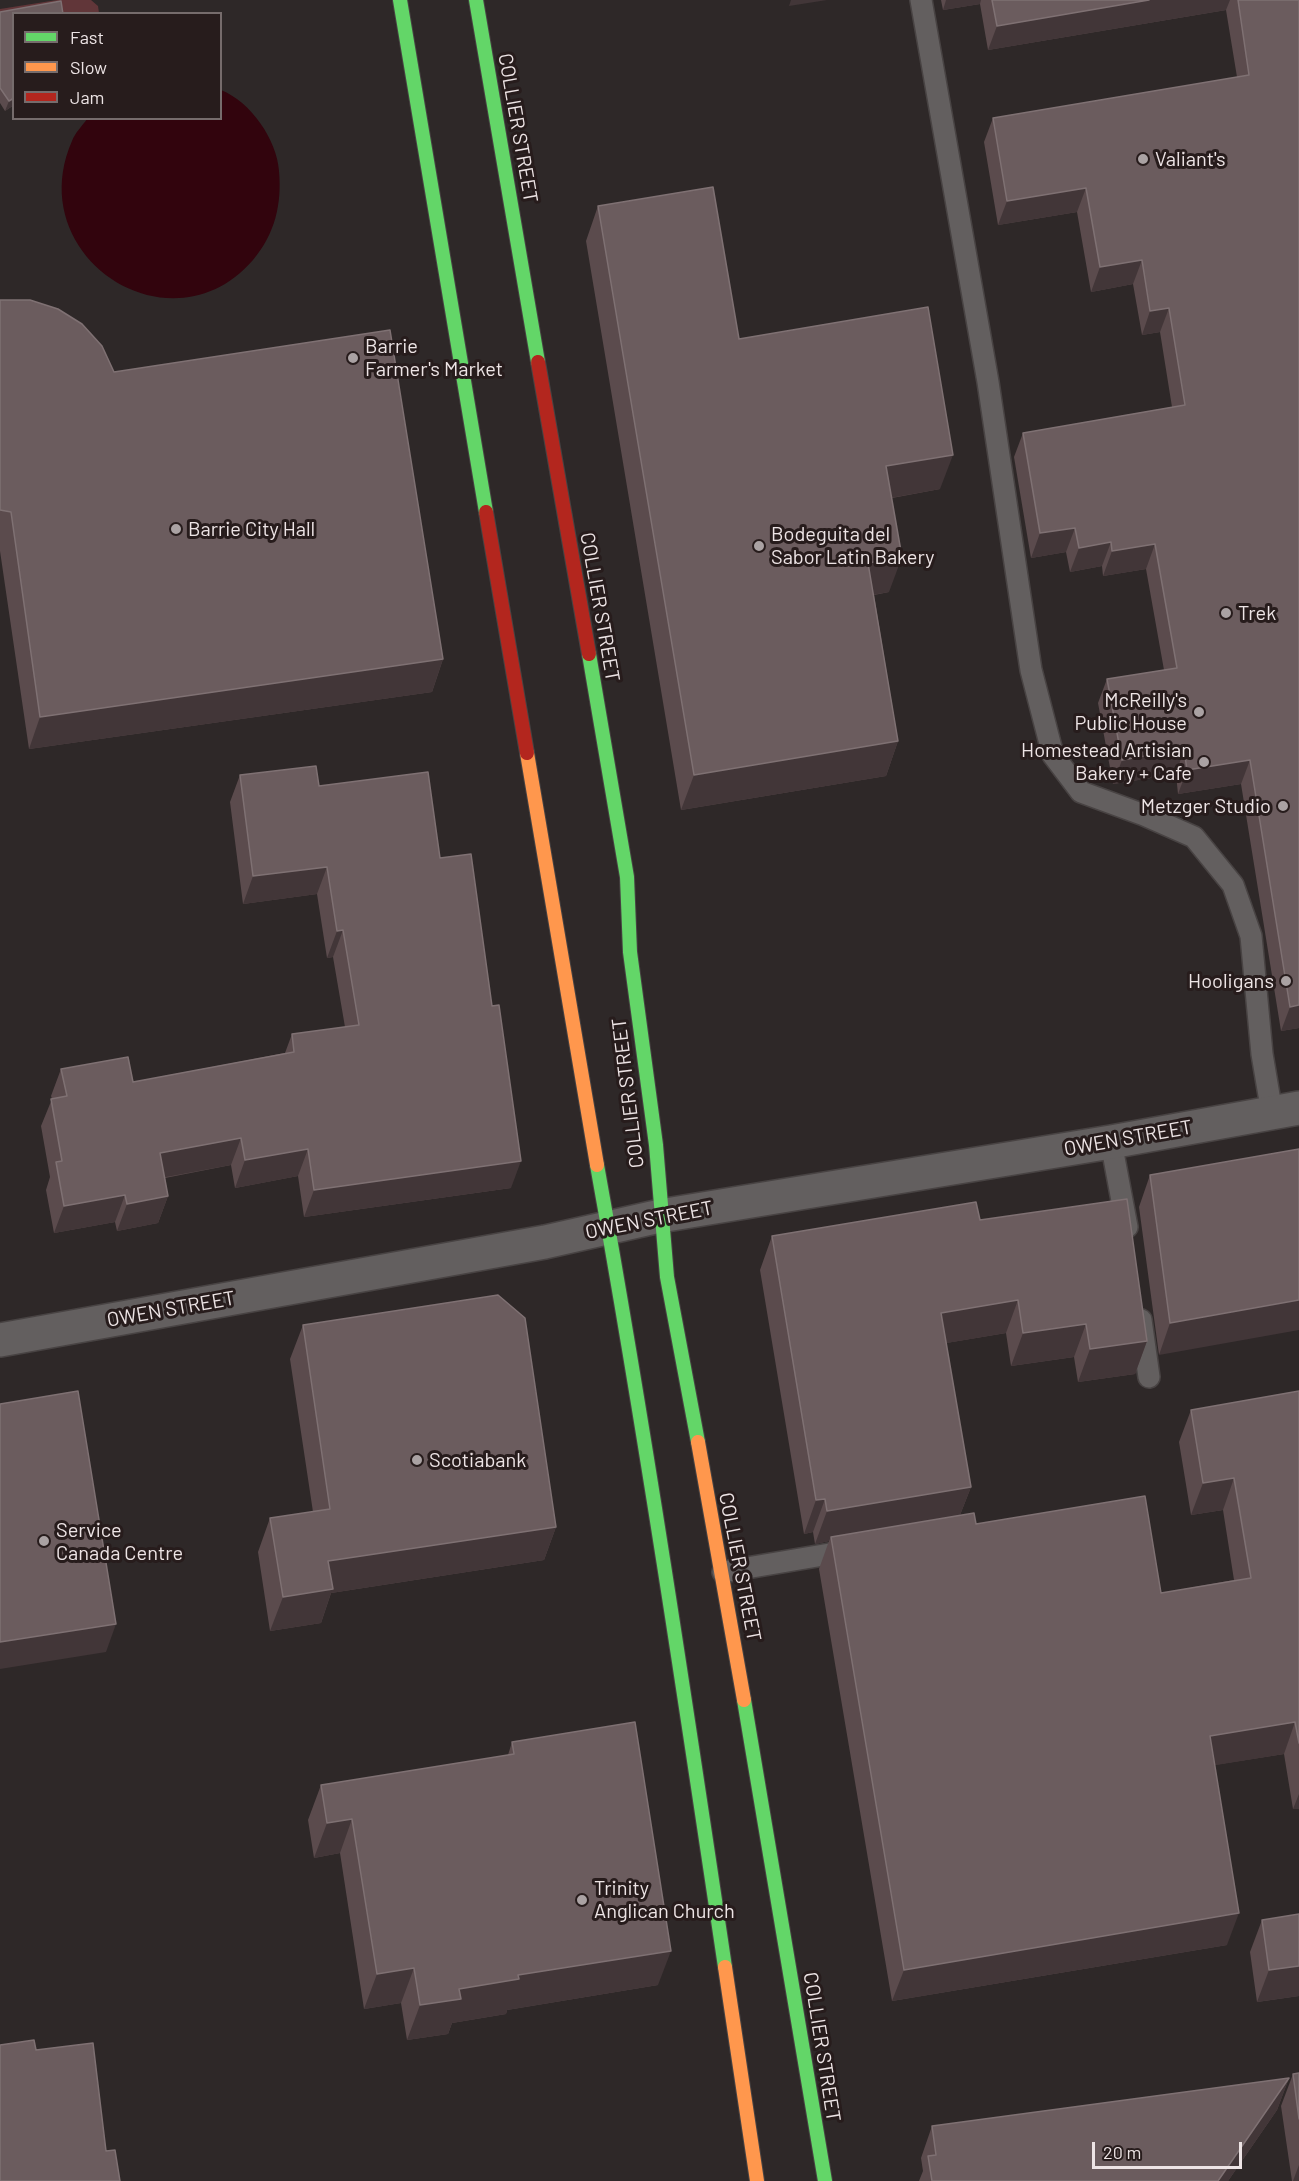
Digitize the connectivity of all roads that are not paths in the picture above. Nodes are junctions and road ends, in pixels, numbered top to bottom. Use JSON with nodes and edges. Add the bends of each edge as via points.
{"nodes":[{"id":1,"x":400,"y":0,"type":"edge"},
{"id":2,"x":476,"y":0,"type":"edge"},
{"id":3,"x":921,"y":0,"type":"edge"},
{"id":4,"x":1285,"y":1110,"type":"edge"},
{"id":5,"x":1111,"y":1142,"type":"junction"},
{"id":6,"x":660,"y":1216,"type":"junction"},
{"id":7,"x":607,"y":1227,"type":"junction"},
{"id":8,"x":1130,"y":1243,"type":"edge"},
{"id":9,"x":1138,"y":1298,"type":"edge"},
{"id":10,"x":0,"y":1340,"type":"edge"},
{"id":11,"x":1149,"y":1377,"type":"edge"},
{"id":12,"x":871,"y":1547,"type":"edge"},
{"id":13,"x":723,"y":1572,"type":"junction"},
{"id":14,"x":757,"y":2181,"type":"edge"},
{"id":15,"x":825,"y":2181,"type":"edge"}],
"edges":[{"from":1,"to":7,"type":"street","name":"COLLIER STREET"},
{"from":2,"to":6,"type":"street","name":"COLLIER STREET","via":[[627,877],[630,952],[656,1145]]},
{"from":3,"to":4,"type":"lane","via":[[988,382],[1031,670],[1053,755],[1081,792],[1194,837],[1233,885],[1251,936],[1262,1054]]},
{"from":4,"to":5,"type":"street","name":"OWEN STREET"},
{"from":5,"to":6,"type":"street","name":"OWEN STREET"},
{"from":5,"to":8,"type":"lane"},
{"from":6,"to":7,"type":"street","name":"OWEN STREET"},
{"from":6,"to":13,"type":"street","name":"COLLIER STREET","via":[[667,1277]]},
{"from":7,"to":10,"type":"street","name":"OWEN STREET","via":[[546,1242]]},
{"from":7,"to":14,"type":"street","name":"COLLIER STREET","via":[[675,1634]]},
{"from":9,"to":11,"type":"lane"},
{"from":12,"to":13,"type":"lane"},
{"from":13,"to":15,"type":"street","name":"COLLIER STREET"}]}
